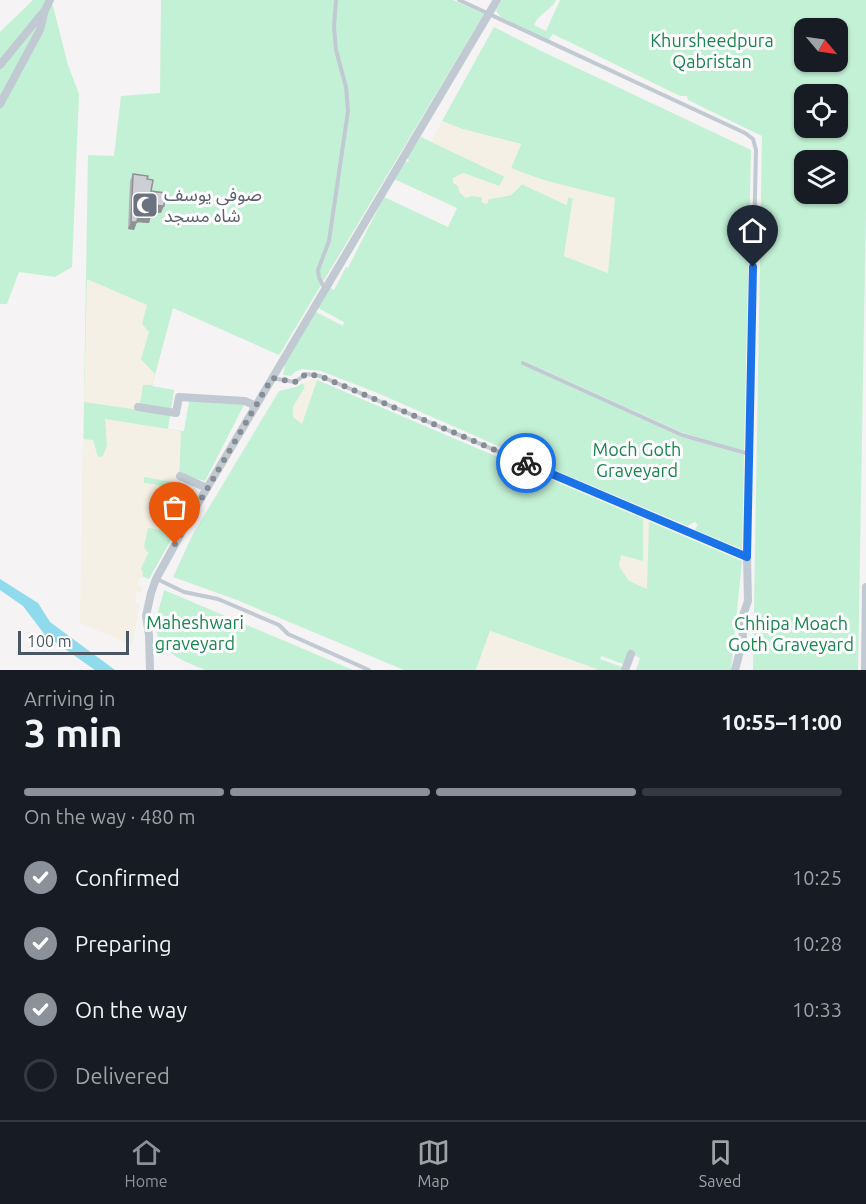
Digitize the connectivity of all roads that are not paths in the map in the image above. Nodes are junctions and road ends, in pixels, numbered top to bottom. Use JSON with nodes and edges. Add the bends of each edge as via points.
{"nodes":[{"id":1,"x":50,"y":0,"type":"edge"},
{"id":2,"x":336,"y":0,"type":"edge"},
{"id":3,"x":459,"y":0,"type":"edge"},
{"id":4,"x":497,"y":0,"type":"edge"},
{"id":5,"x":45,"y":10,"type":"junction"},
{"id":6,"x":489,"y":15,"type":"junction"},
{"id":7,"x":0,"y":65,"type":"edge"},
{"id":8,"x":0,"y":104,"type":"edge"},
{"id":9,"x":325,"y":289,"type":"junction"},
{"id":10,"x":523,"y":363,"type":"dead end"},
{"id":11,"x":272,"y":378,"type":"junction"},
{"id":12,"x":256,"y":406,"type":"junction"},
{"id":13,"x":138,"y":407,"type":"dead end"},
{"id":14,"x":749,"y":454,"type":"junction"},
{"id":15,"x":180,"y":476,"type":"dead end"},
{"id":16,"x":207,"y":488,"type":"junction"},
{"id":17,"x":747,"y":557,"type":"junction"},
{"id":18,"x":156,"y":579,"type":"junction"},
{"id":19,"x":866,"y":587,"type":"edge"},
{"id":20,"x":631,"y":654,"type":"dead end"},
{"id":21,"x":150,"y":670,"type":"edge"},
{"id":22,"x":369,"y":670,"type":"edge"},
{"id":23,"x":625,"y":670,"type":"edge"},
{"id":24,"x":735,"y":670,"type":"edge"},
{"id":25,"x":865,"y":670,"type":"edge"}],
"edges":[{"from":1,"to":5,"type":"street"},
{"from":2,"to":9,"type":"lane","via":[[336,50],[348,111],[329,241],[318,270]]},
{"from":3,"to":6,"type":"lane"},
{"from":4,"to":6,"type":"street"},
{"from":5,"to":7,"type":"street"},
{"from":5,"to":8,"type":"street","via":[[40,30]]},
{"from":6,"to":9,"type":"street"},
{"from":6,"to":14,"type":"lane","via":[[753,139],[756,150]]},
{"from":9,"to":11,"type":"street"},
{"from":10,"to":14,"type":"lane","via":[[682,435]]},
{"from":11,"to":12,"type":"street"},
{"from":11,"to":17,"type":"lane","via":[[295,382],[306,374],[320,376]]},
{"from":12,"to":13,"type":"street","via":[[244,401],[179,397],[176,412]]},
{"from":12,"to":16,"type":"street"},
{"from":14,"to":17,"type":"lane"},
{"from":15,"to":16,"type":"street"},
{"from":16,"to":18,"type":"street"},
{"from":17,"to":24,"type":"street","via":[[748,601]]},
{"from":18,"to":21,"type":"street","via":[[146,616]]},
{"from":18,"to":22,"type":"lane","via":[[279,625],[288,634]]},
{"from":19,"to":25,"type":"street"},
{"from":20,"to":23,"type":"street"}]}
